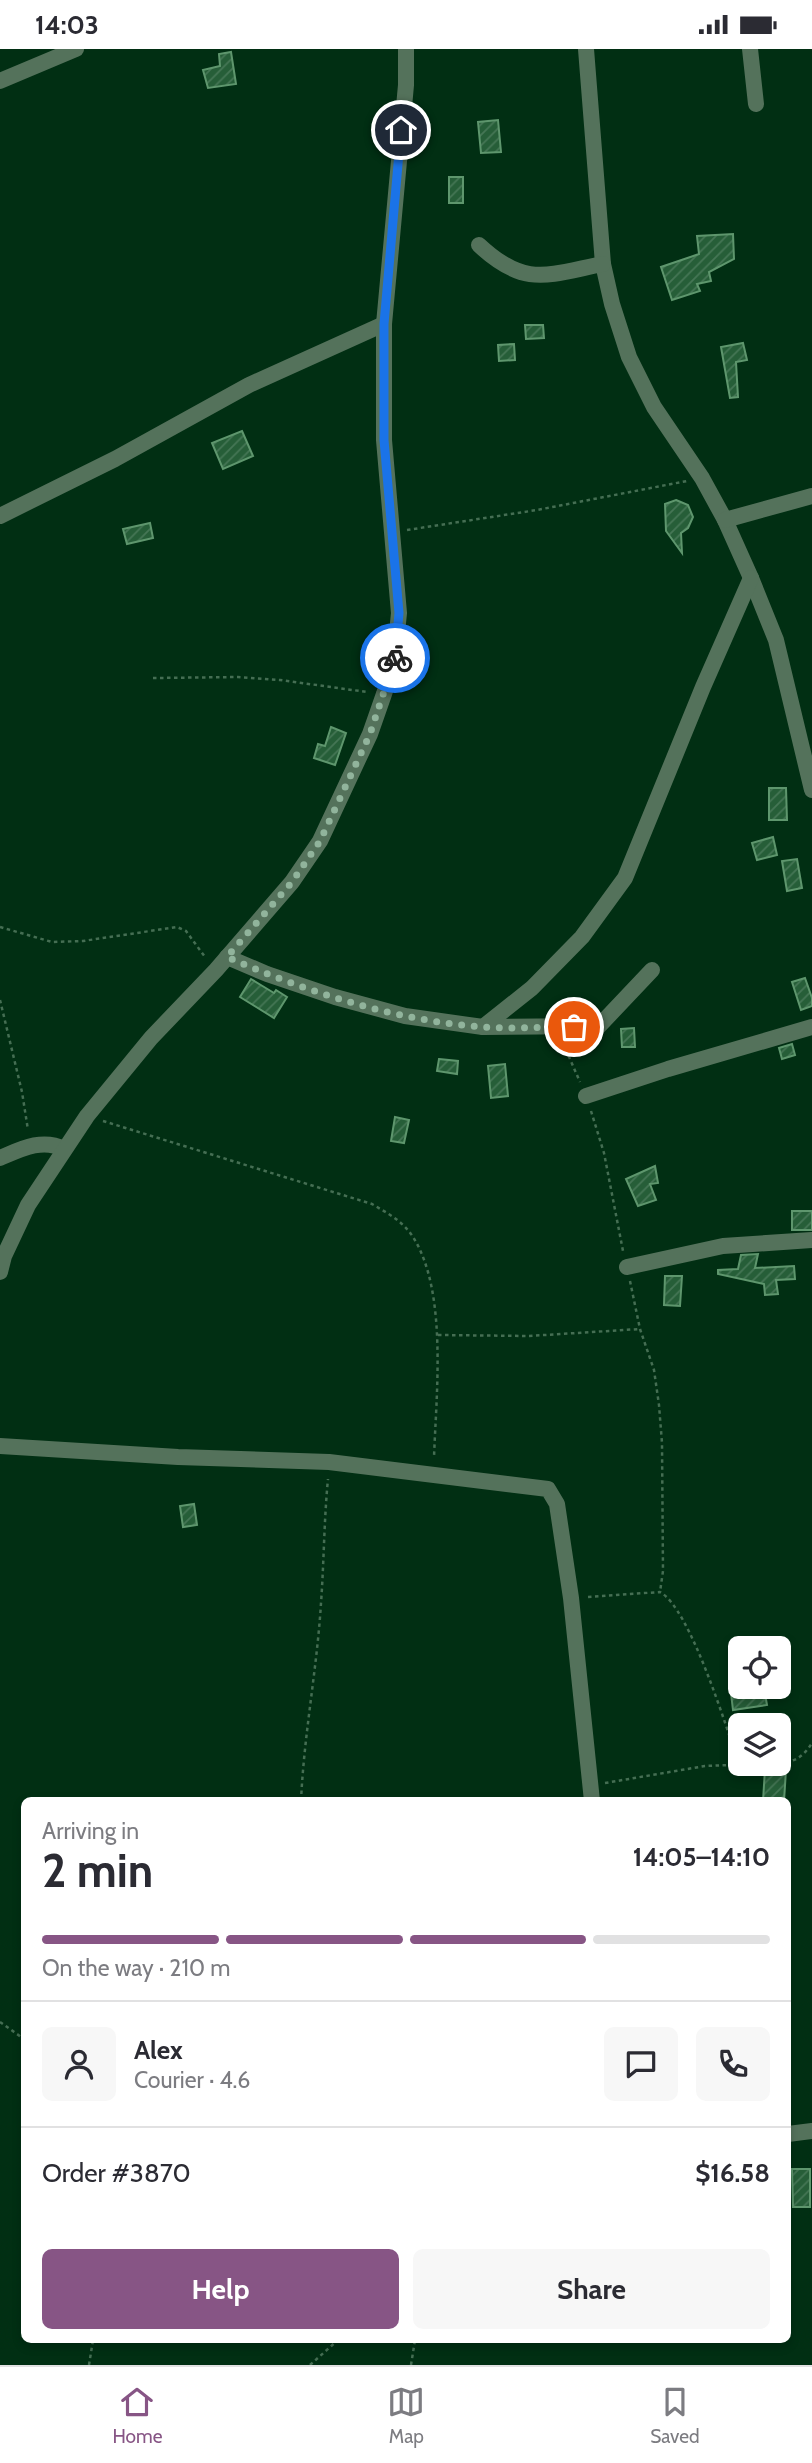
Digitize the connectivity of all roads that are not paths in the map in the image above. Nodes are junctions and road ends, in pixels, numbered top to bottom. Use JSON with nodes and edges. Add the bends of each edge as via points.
{"nodes":[{"id":1,"x":76,"y":49,"type":"edge"},
{"id":2,"x":406,"y":49,"type":"edge"},
{"id":3,"x":586,"y":49,"type":"edge"},
{"id":4,"x":750,"y":49,"type":"edge"},
{"id":5,"x":0,"y":81,"type":"edge"},
{"id":6,"x":756,"y":104,"type":"dead end"},
{"id":7,"x":479,"y":245,"type":"dead end"},
{"id":8,"x":603,"y":264,"type":"junction"},
{"id":9,"x":384,"y":324,"type":"junction"},
{"id":10,"x":812,"y":496,"type":"edge"},
{"id":11,"x":0,"y":516,"type":"edge"},
{"id":12,"x":725,"y":520,"type":"junction"},
{"id":13,"x":751,"y":578,"type":"junction"},
{"id":14,"x":812,"y":790,"type":"edge"},
{"id":15,"x":227,"y":957,"type":"junction"},
{"id":16,"x":652,"y":969,"type":"dead end"},
{"id":17,"x":483,"y":1027,"type":"junction"},
{"id":18,"x":812,"y":1027,"type":"edge"},
{"id":19,"x":586,"y":1096,"type":"road end"},
{"id":20,"x":64,"y":1149,"type":"junction"},
{"id":21,"x":0,"y":1158,"type":"edge"},
{"id":22,"x":812,"y":1240,"type":"edge"},
{"id":23,"x":627,"y":1267,"type":"road end"},
{"id":24,"x":0,"y":1272,"type":"edge"},
{"id":25,"x":0,"y":1445,"type":"edge"},
{"id":26,"x":591,"y":1793,"type":"edge"},
{"id":27,"x":812,"y":2131,"type":"edge"},
{"id":28,"x":791,"y":2134,"type":"edge"}],
"edges":[{"from":1,"to":5,"type":"street"},
{"from":2,"to":9,"type":"street"},
{"from":3,"to":8,"type":"street"},
{"from":4,"to":6,"type":"street"},
{"from":7,"to":8,"type":"street","via":[[498,263],[534,276]]},
{"from":8,"to":12,"type":"street","via":[[629,357],[654,407]]},
{"from":9,"to":11,"type":"street","via":[[249,385]]},
{"from":9,"to":15,"type":"street","via":[[384,440],[399,613],[394,663],[370,734],[320,841],[292,882]]},
{"from":10,"to":12,"type":"street"},
{"from":12,"to":13,"type":"street"},
{"from":13,"to":14,"type":"street","via":[[776,640]]},
{"from":13,"to":17,"type":"street","via":[[625,878],[582,937],[532,988]]},
{"from":15,"to":17,"type":"street","via":[[335,997],[405,1016]]},
{"from":15,"to":20,"type":"street","via":[[151,1038]]},
{"from":16,"to":17,"type":"street","via":[[599,1026]]},
{"from":18,"to":19,"type":"street"},
{"from":20,"to":21,"type":"street","via":[[54,1144],[30,1146]]},
{"from":20,"to":24,"type":"street","via":[[28,1205]]},
{"from":22,"to":23,"type":"street","via":[[723,1246]]},
{"from":25,"to":26,"type":"street","via":[[329,1462],[548,1489],[557,1504],[571,1598]]},
{"from":27,"to":28,"type":"street"}]}
